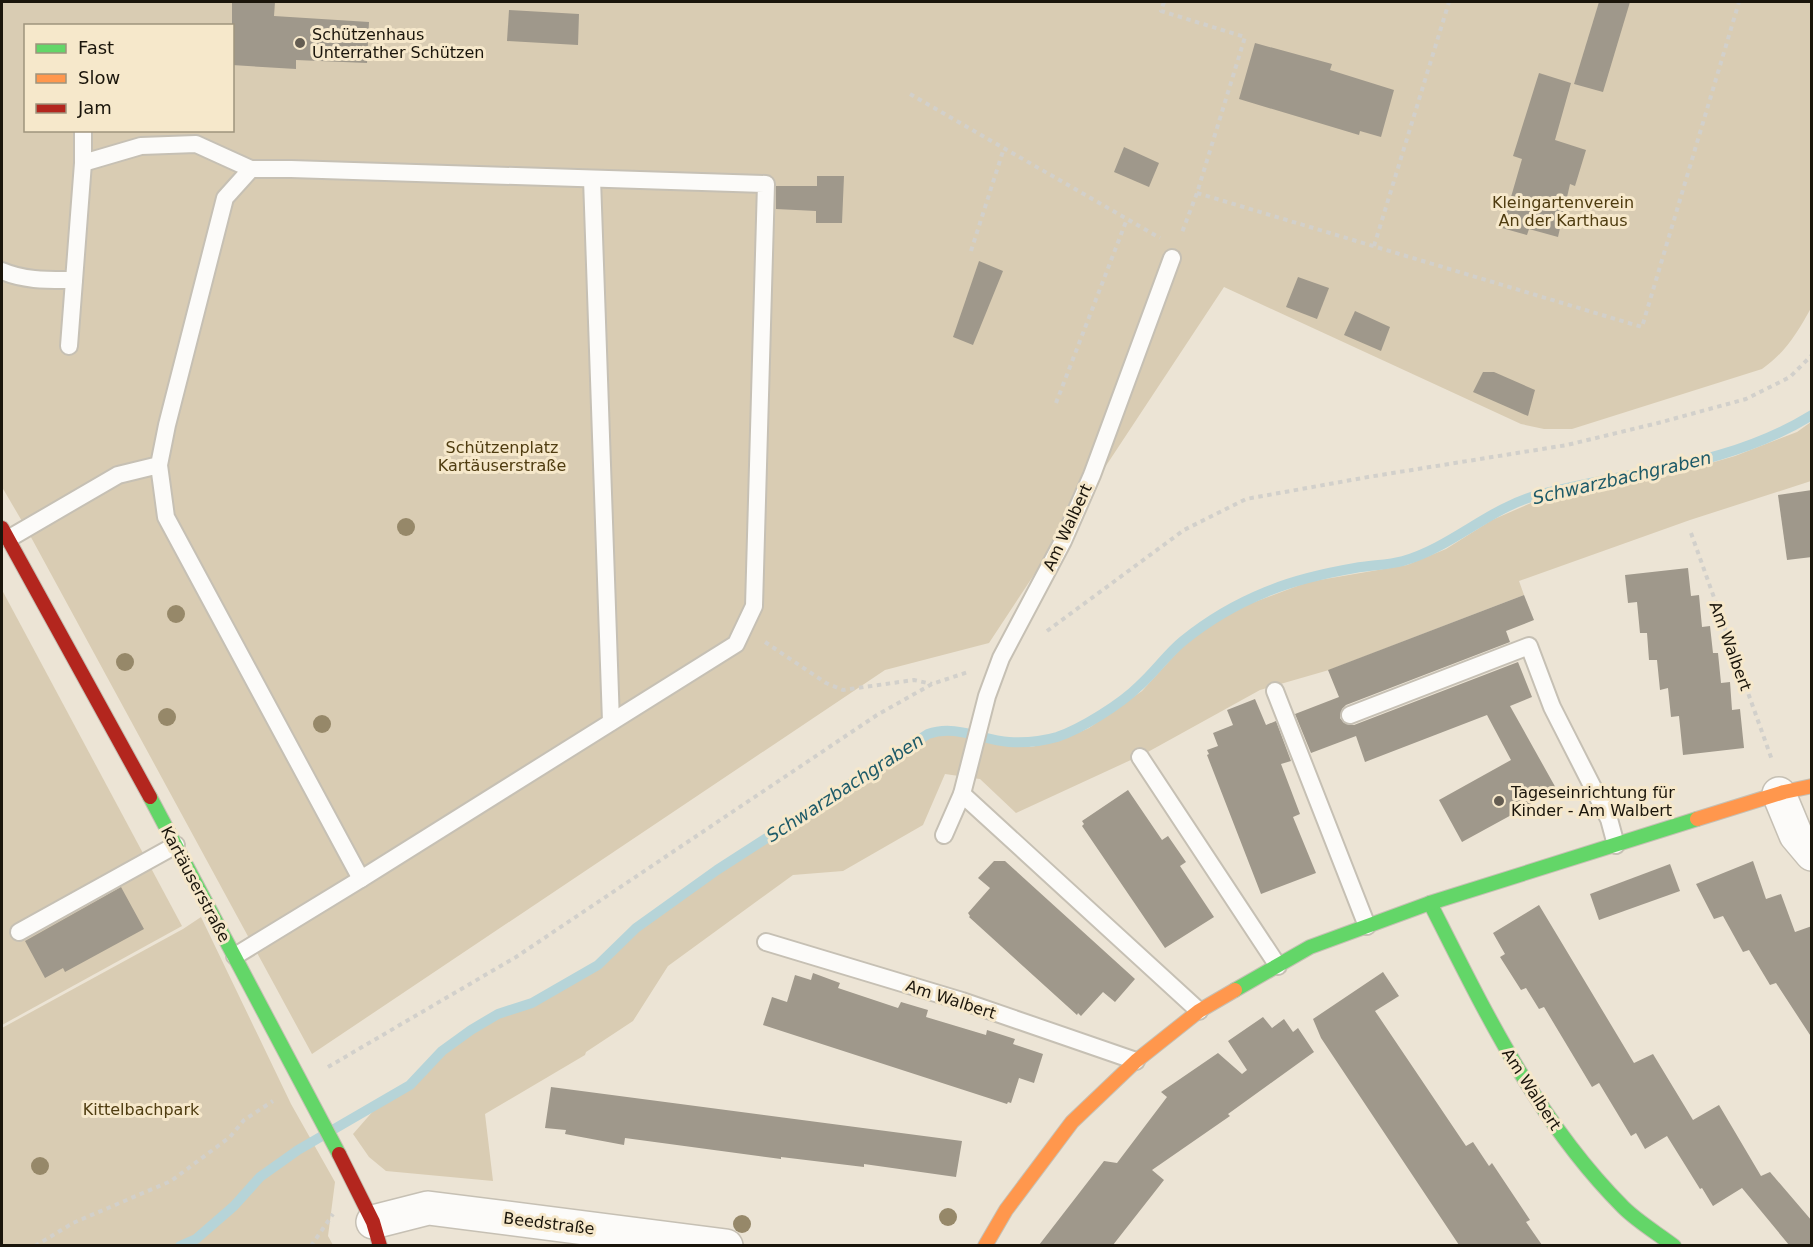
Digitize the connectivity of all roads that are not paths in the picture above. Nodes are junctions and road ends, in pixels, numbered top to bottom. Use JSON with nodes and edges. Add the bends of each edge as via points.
{"nodes":[{"id":1,"x":83,"y":132,"type":"edge"},
{"id":2,"x":83,"y":163,"type":"junction"},
{"id":3,"x":251,"y":170,"type":"junction"},
{"id":4,"x":592,"y":179,"type":"junction"},
{"id":5,"x":1174,"y":252,"type":"road end"},
{"id":6,"x":2,"y":271,"type":"edge"},
{"id":7,"x":74,"y":280,"type":"junction"},
{"id":8,"x":69,"y":346,"type":"dead end"},
{"id":9,"x":159,"y":465,"type":"junction"},
{"id":10,"x":5,"y":534,"type":"edge"},
{"id":11,"x":1275,"y":691,"type":"dead end"},
{"id":12,"x":1350,"y":714,"type":"dead end"},
{"id":13,"x":611,"y":722,"type":"junction"},
{"id":14,"x":1140,"y":757,"type":"dead end"},
{"id":15,"x":1812,"y":786,"type":"edge"},
{"id":16,"x":1782,"y":793,"type":"junction"},
{"id":17,"x":962,"y":794,"type":"junction"},
{"id":18,"x":944,"y":835,"type":"dead end"},
{"id":19,"x":176,"y":845,"type":"junction"},
{"id":20,"x":1616,"y":845,"type":"junction"},
{"id":21,"x":1812,"y":854,"type":"edge"},
{"id":22,"x":361,"y":879,"type":"junction"},
{"id":23,"x":1430,"y":903,"type":"junction"},
{"id":24,"x":1366,"y":926,"type":"junction"},
{"id":25,"x":19,"y":932,"type":"dead end"},
{"id":26,"x":766,"y":942,"type":"dead end"},
{"id":27,"x":235,"y":956,"type":"junction"},
{"id":28,"x":1278,"y":966,"type":"junction"},
{"id":29,"x":1199,"y":1011,"type":"junction"},
{"id":30,"x":1136,"y":1061,"type":"junction"},
{"id":31,"x":376,"y":1234,"type":"edge"},
{"id":32,"x":726,"y":1245,"type":"edge"},
{"id":33,"x":986,"y":1245,"type":"edge"},
{"id":34,"x":1674,"y":1245,"type":"edge"}],
"edges":[{"from":1,"to":2,"type":"lane"},
{"from":2,"to":3,"type":"lane","via":[[141,146],[196,144]]},
{"from":2,"to":7,"type":"lane"},
{"from":3,"to":4,"type":"lane"},
{"from":3,"to":9,"type":"lane","via":[[225,198]]},
{"from":4,"to":13,"type":"lane"},
{"from":4,"to":13,"type":"lane","via":[[766,184],[754,606],[736,644]]},
{"from":5,"to":17,"type":"lane","name":"Am Walbert","via":[[1092,475],[1063,541],[1001,658]]},
{"from":6,"to":7,"type":"lane","via":[[16,277]]},
{"from":7,"to":8,"type":"lane"},
{"from":9,"to":10,"type":"lane","via":[[118,475]]},
{"from":9,"to":22,"type":"lane","via":[[166,517]]},
{"from":10,"to":19,"type":"street","name":"Kartäuserstraße"},
{"from":11,"to":24,"type":"lane"},
{"from":12,"to":20,"type":"lane","via":[[1529,646],[1552,707],[1609,819]]},
{"from":13,"to":22,"type":"lane"},
{"from":14,"to":28,"type":"lane"},
{"from":15,"to":16,"type":"street"},
{"from":16,"to":20,"type":"street"},
{"from":16,"to":21,"type":"street","via":[[1796,835]]},
{"from":17,"to":18,"type":"lane","name":"Am Walbert"},
{"from":17,"to":29,"type":"lane"},
{"from":19,"to":25,"type":"lane"},
{"from":19,"to":27,"type":"street","name":"Kartäuserstraße"},
{"from":20,"to":23,"type":"street"},
{"from":22,"to":27,"type":"lane"},
{"from":23,"to":24,"type":"street"},
{"from":23,"to":34,"type":"street","name":"Am Walbert","via":[[1502,1044],[1566,1141],[1624,1208]]},
{"from":24,"to":28,"type":"street","via":[[1310,947]]},
{"from":26,"to":30,"type":"lane","name":"Am Walbert","via":[[962,1001]]},
{"from":27,"to":31,"type":"street","name":"Kartäuserstraße","via":[[353,1180]]},
{"from":28,"to":29,"type":"street"},
{"from":29,"to":30,"type":"street"},
{"from":30,"to":33,"type":"street","via":[[1072,1122],[1006,1210]]},
{"from":31,"to":32,"type":"street","name":"Beedstraße","via":[[428,1208]]}]}
